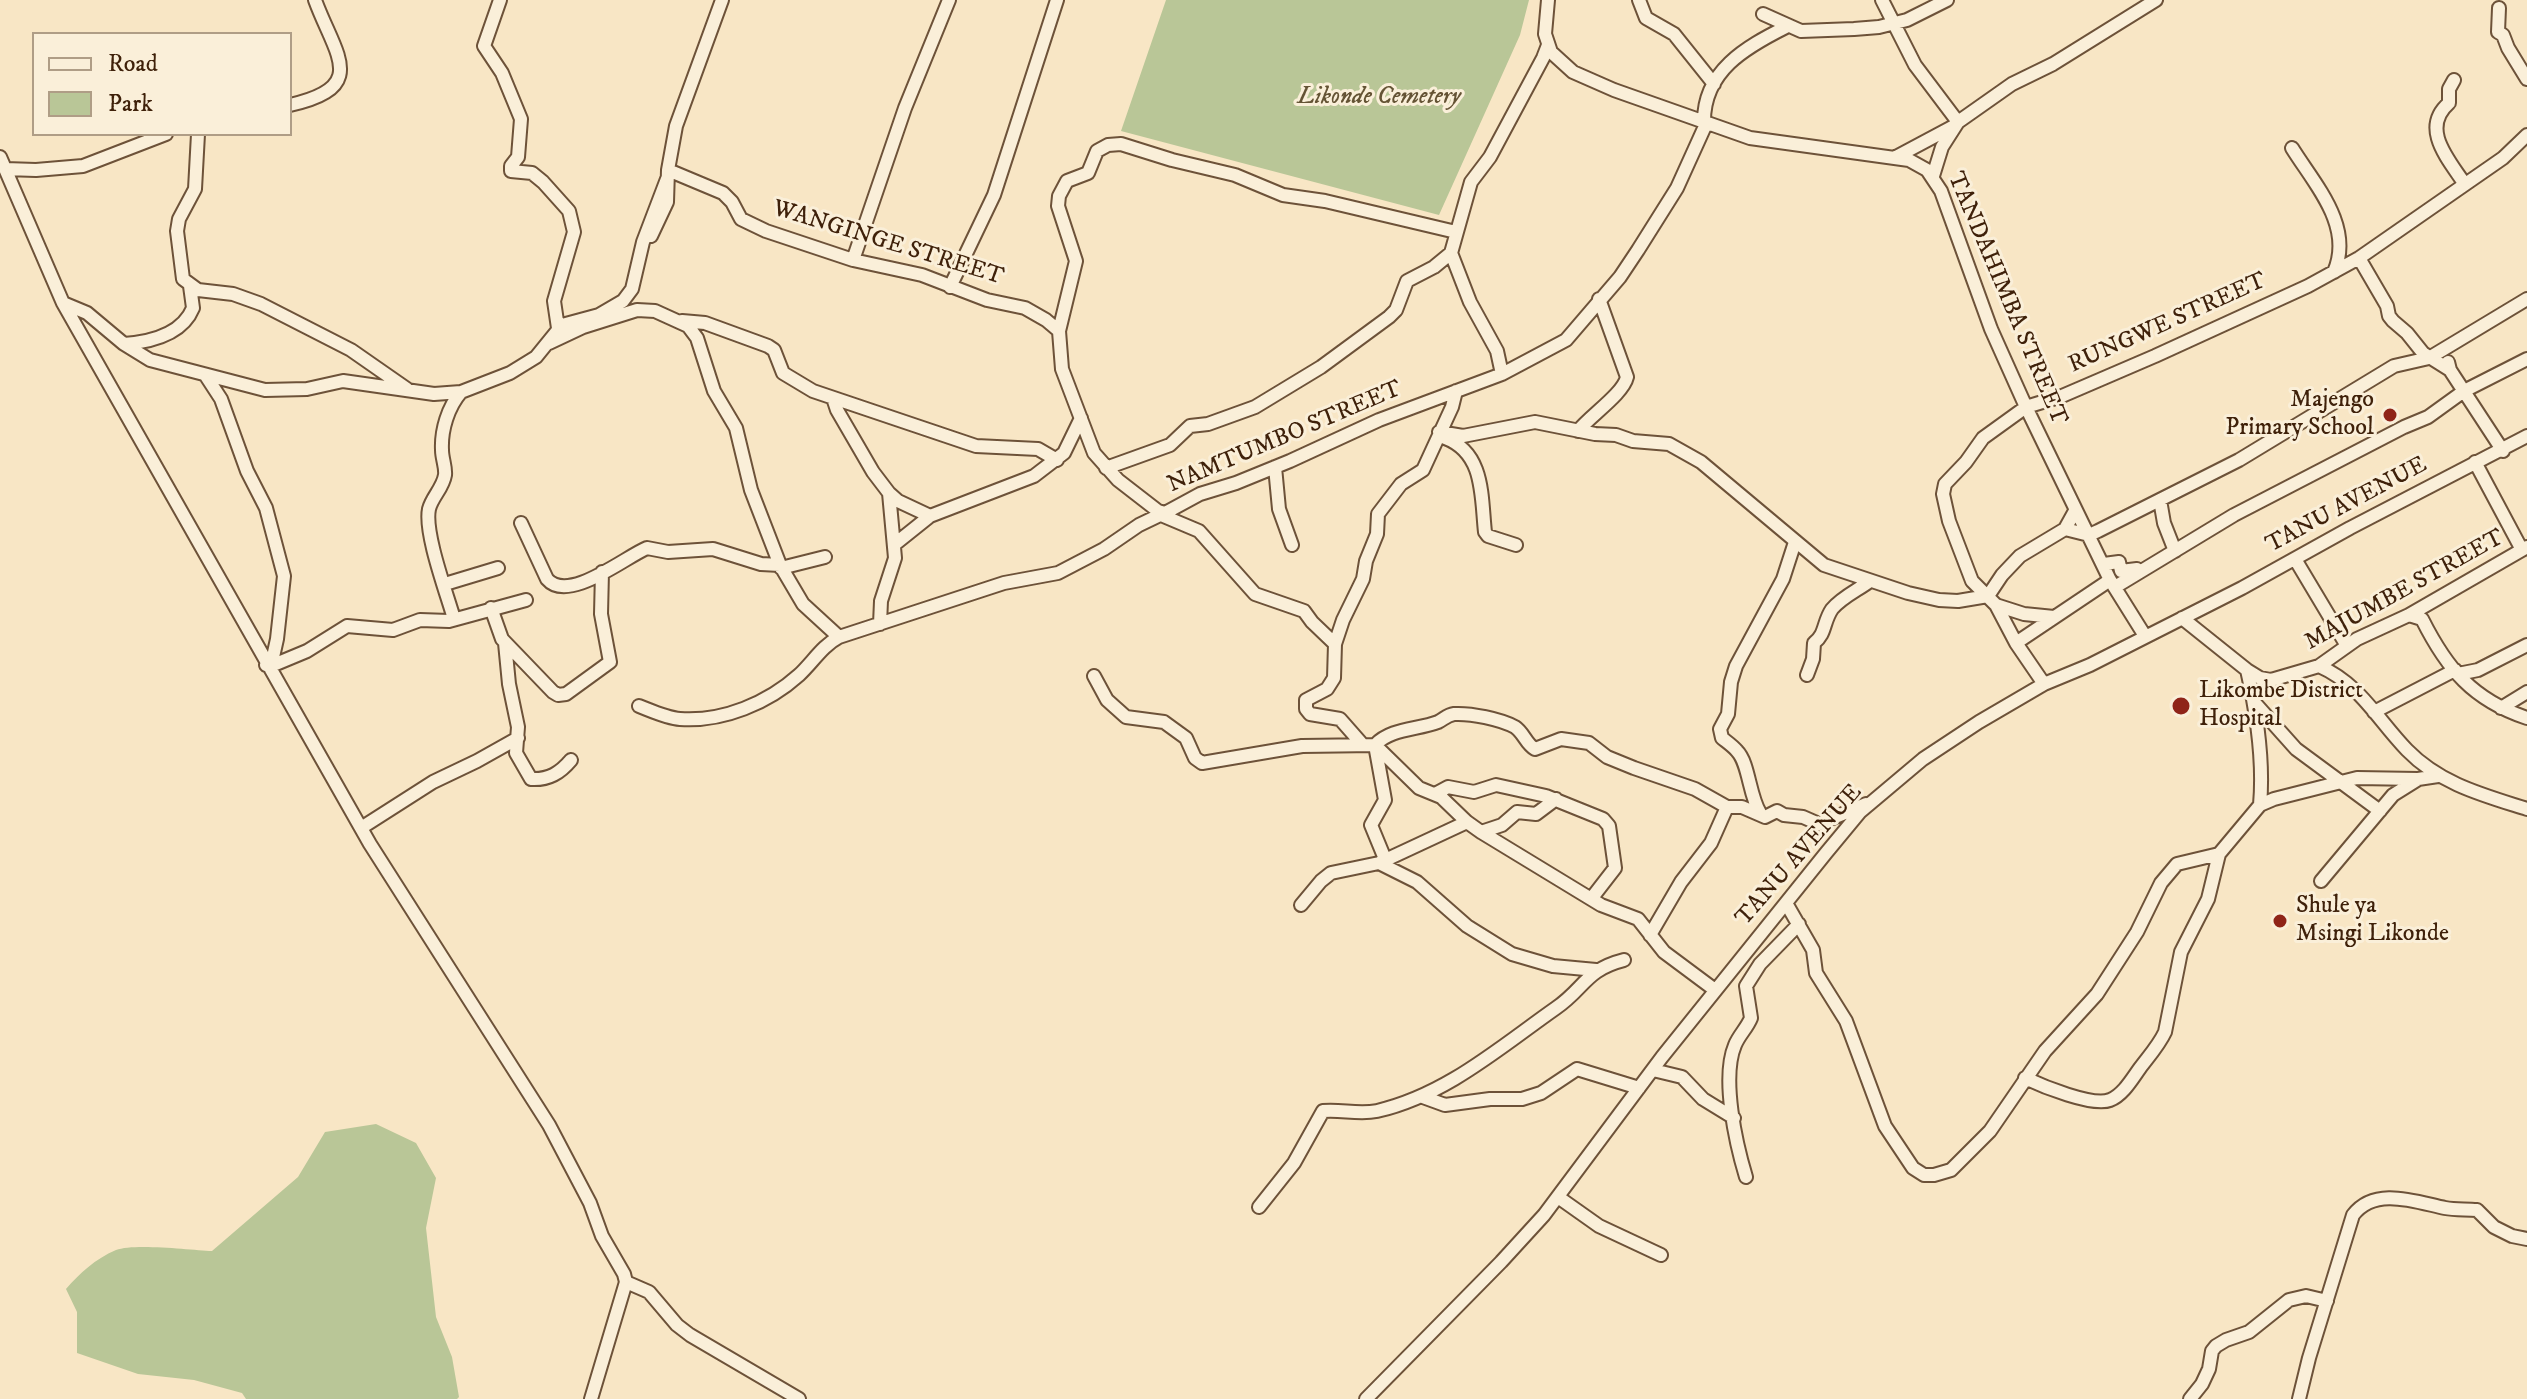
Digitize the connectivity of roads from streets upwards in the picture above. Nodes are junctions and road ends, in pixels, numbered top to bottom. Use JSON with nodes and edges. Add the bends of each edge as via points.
{"nodes":[{"id":1,"x":315,"y":0,"type":"edge"},
{"id":2,"x":500,"y":0,"type":"edge"},
{"id":3,"x":722,"y":0,"type":"edge"},
{"id":4,"x":949,"y":0,"type":"edge"},
{"id":5,"x":1057,"y":0,"type":"edge"},
{"id":6,"x":1548,"y":0,"type":"edge"},
{"id":7,"x":1639,"y":0,"type":"edge"},
{"id":8,"x":1882,"y":0,"type":"edge"},
{"id":9,"x":1947,"y":0,"type":"edge"},
{"id":10,"x":2156,"y":0,"type":"edge"},
{"id":11,"x":2499,"y":8,"type":"dead end"},
{"id":12,"x":1763,"y":14,"type":"dead end"},
{"id":13,"x":1896,"y":23,"type":"junction"},
{"id":14,"x":1786,"y":27,"type":"junction"},
{"id":15,"x":1548,"y":45,"type":"junction"},
{"id":16,"x":2527,"y":79,"type":"edge"},
{"id":17,"x":2454,"y":80,"type":"dead end"},
{"id":18,"x":1714,"y":84,"type":"junction"},
{"id":19,"x":292,"y":104,"type":"edge"},
{"id":20,"x":1705,"y":124,"type":"junction"},
{"id":21,"x":1956,"y":124,"type":"junction"},
{"id":22,"x":2527,"y":135,"type":"edge"},
{"id":23,"x":161,"y":136,"type":"edge"},
{"id":24,"x":198,"y":136,"type":"edge"},
{"id":25,"x":2292,"y":148,"type":"dead end"},
{"id":26,"x":1894,"y":158,"type":"junction"},
{"id":27,"x":2,"y":163,"type":"edge"},
{"id":28,"x":668,"y":175,"type":"junction"},
{"id":29,"x":1933,"y":176,"type":"junction"},
{"id":30,"x":2464,"y":183,"type":"junction"},
{"id":31,"x":1456,"y":232,"type":"junction"},
{"id":32,"x":1451,"y":253,"type":"junction"},
{"id":33,"x":2359,"y":258,"type":"junction"},
{"id":34,"x":853,"y":260,"type":"junction"},
{"id":35,"x":2334,"y":272,"type":"junction"},
{"id":36,"x":190,"y":286,"type":"junction"},
{"id":37,"x":950,"y":287,"type":"junction"},
{"id":38,"x":1599,"y":299,"type":"junction"},
{"id":39,"x":2527,"y":299,"type":"edge"},
{"id":40,"x":63,"y":303,"type":"junction"},
{"id":41,"x":678,"y":320,"type":"junction"},
{"id":42,"x":558,"y":328,"type":"junction"},
{"id":43,"x":1059,"y":331,"type":"junction"},
{"id":44,"x":549,"y":343,"type":"junction"},
{"id":45,"x":124,"y":344,"type":"junction"},
{"id":46,"x":2444,"y":348,"type":"junction"},
{"id":47,"x":2429,"y":358,"type":"junction"},
{"id":48,"x":2527,"y":359,"type":"edge"},
{"id":49,"x":2450,"y":370,"type":"junction"},
{"id":50,"x":1502,"y":374,"type":"junction"},
{"id":51,"x":206,"y":376,"type":"junction"},
{"id":52,"x":410,"y":391,"type":"junction"},
{"id":53,"x":1456,"y":391,"type":"junction"},
{"id":54,"x":2464,"y":391,"type":"junction"},
{"id":55,"x":461,"y":392,"type":"junction"},
{"id":56,"x":833,"y":398,"type":"junction"},
{"id":57,"x":1423,"y":403,"type":"junction"},
{"id":58,"x":2026,"y":407,"type":"junction"},
{"id":59,"x":1448,"y":416,"type":"junction"},
{"id":60,"x":1081,"y":418,"type":"junction"},
{"id":61,"x":1578,"y":431,"type":"junction"},
{"id":62,"x":1439,"y":434,"type":"junction"},
{"id":63,"x":2527,"y":436,"type":"edge"},
{"id":64,"x":2503,"y":451,"type":"junction"},
{"id":65,"x":1057,"y":460,"type":"junction"},
{"id":66,"x":2475,"y":462,"type":"junction"},
{"id":67,"x":1275,"y":467,"type":"junction"},
{"id":68,"x":1106,"y":468,"type":"junction"},
{"id":69,"x":889,"y":493,"type":"junction"},
{"id":70,"x":2160,"y":500,"type":"junction"},
{"id":71,"x":2075,"y":511,"type":"junction"},
{"id":72,"x":1163,"y":514,"type":"junction"},
{"id":73,"x":930,"y":516,"type":"junction"},
{"id":74,"x":521,"y":523,"type":"dead end"},
{"id":75,"x":2065,"y":529,"type":"junction"},
{"id":76,"x":2089,"y":535,"type":"junction"},
{"id":77,"x":1795,"y":542,"type":"junction"},
{"id":78,"x":895,"y":544,"type":"junction"},
{"id":79,"x":1292,"y":545,"type":"dead end"},
{"id":80,"x":1516,"y":545,"type":"dead end"},
{"id":81,"x":2525,"y":549,"type":"edge"},
{"id":82,"x":2175,"y":551,"type":"junction"},
{"id":83,"x":825,"y":557,"type":"dead end"},
{"id":84,"x":2295,"y":559,"type":"junction"},
{"id":85,"x":2104,"y":564,"type":"junction"},
{"id":86,"x":2147,"y":566,"type":"junction"},
{"id":87,"x":781,"y":567,"type":"junction"},
{"id":88,"x":498,"y":568,"type":"dead end"},
{"id":89,"x":602,"y":572,"type":"junction"},
{"id":90,"x":1870,"y":581,"type":"junction"},
{"id":91,"x":2112,"y":583,"type":"junction"},
{"id":92,"x":445,"y":584,"type":"junction"},
{"id":93,"x":526,"y":600,"type":"dead end"},
{"id":94,"x":1992,"y":600,"type":"junction"},
{"id":95,"x":491,"y":608,"type":"junction"},
{"id":96,"x":2054,"y":617,"type":"junction"},
{"id":97,"x":2416,"y":617,"type":"junction"},
{"id":98,"x":2182,"y":618,"type":"junction"},
{"id":99,"x":454,"y":619,"type":"junction"},
{"id":100,"x":880,"y":624,"type":"junction"},
{"id":101,"x":2145,"y":636,"type":"junction"},
{"id":102,"x":839,"y":637,"type":"junction"},
{"id":103,"x":505,"y":643,"type":"junction"},
{"id":104,"x":2016,"y":643,"type":"junction"},
{"id":105,"x":1335,"y":644,"type":"junction"},
{"id":106,"x":2527,"y":645,"type":"edge"},
{"id":107,"x":2347,"y":646,"type":"junction"},
{"id":108,"x":269,"y":666,"type":"junction"},
{"id":109,"x":2319,"y":666,"type":"junction"},
{"id":110,"x":2247,"y":670,"type":"junction"},
{"id":111,"x":2456,"y":672,"type":"junction"},
{"id":112,"x":1807,"y":675,"type":"dead end"},
{"id":113,"x":1094,"y":676,"type":"dead end"},
{"id":114,"x":2044,"y":684,"type":"junction"},
{"id":115,"x":2527,"y":692,"type":"edge"},
{"id":116,"x":2254,"y":702,"type":"junction"},
{"id":117,"x":639,"y":706,"type":"dead end"},
{"id":118,"x":2501,"y":708,"type":"junction"},
{"id":119,"x":2374,"y":712,"type":"junction"},
{"id":120,"x":2527,"y":718,"type":"edge"},
{"id":121,"x":518,"y":738,"type":"junction"},
{"id":122,"x":1369,"y":745,"type":"junction"},
{"id":123,"x":571,"y":760,"type":"dead end"},
{"id":124,"x":2438,"y":776,"type":"junction"},
{"id":125,"x":2418,"y":779,"type":"junction"},
{"id":126,"x":2341,"y":781,"type":"junction"},
{"id":127,"x":1435,"y":794,"type":"junction"},
{"id":128,"x":1556,"y":799,"type":"junction"},
{"id":129,"x":1873,"y":801,"type":"junction"},
{"id":130,"x":2260,"y":805,"type":"junction"},
{"id":131,"x":1727,"y":807,"type":"junction"},
{"id":132,"x":2527,"y":809,"type":"edge"},
{"id":133,"x":2380,"y":811,"type":"junction"},
{"id":134,"x":1760,"y":813,"type":"junction"},
{"id":135,"x":1467,"y":822,"type":"junction"},
{"id":136,"x":361,"y":828,"type":"junction"},
{"id":137,"x":1481,"y":832,"type":"junction"},
{"id":138,"x":2219,"y":854,"type":"junction"},
{"id":139,"x":1382,"y":861,"type":"junction"},
{"id":140,"x":2321,"y":881,"type":"dead end"},
{"id":141,"x":1591,"y":899,"type":"junction"},
{"id":142,"x":1786,"y":903,"type":"junction"},
{"id":143,"x":1301,"y":905,"type":"dead end"},
{"id":144,"x":1799,"y":924,"type":"junction"},
{"id":145,"x":1650,"y":935,"type":"junction"},
{"id":146,"x":1624,"y":960,"type":"dead end"},
{"id":147,"x":1596,"y":970,"type":"junction"},
{"id":148,"x":1715,"y":990,"type":"junction"},
{"id":149,"x":1653,"y":1070,"type":"junction"},
{"id":150,"x":2025,"y":1078,"type":"junction"},
{"id":151,"x":1639,"y":1088,"type":"junction"},
{"id":152,"x":1423,"y":1097,"type":"junction"},
{"id":153,"x":1734,"y":1118,"type":"junction"},
{"id":154,"x":1746,"y":1177,"type":"dead end"},
{"id":155,"x":1558,"y":1197,"type":"junction"},
{"id":156,"x":1259,"y":1207,"type":"dead end"},
{"id":157,"x":2527,"y":1239,"type":"edge"},
{"id":158,"x":1661,"y":1255,"type":"dead end"},
{"id":159,"x":626,"y":1282,"type":"junction"},
{"id":160,"x":2327,"y":1301,"type":"junction"},
{"id":161,"x":591,"y":1399,"type":"edge"},
{"id":162,"x":799,"y":1399,"type":"edge"},
{"id":163,"x":1366,"y":1399,"type":"edge"},
{"id":164,"x":2190,"y":1399,"type":"edge"},
{"id":165,"x":2299,"y":1399,"type":"edge"}],
"edges":[{"from":1,"to":19,"type":"street","via":[[340,77],[332,90]]},
{"from":2,"to":42,"type":"street","via":[[484,46],[521,119],[518,157],[511,171],[532,173],[564,203],[573,220],[553,305]]},
{"from":3,"to":28,"type":"street","via":[[676,126]]},
{"from":4,"to":34,"type":"street"},
{"from":5,"to":37,"type":"street","via":[[994,195]]},
{"from":6,"to":15,"type":"street"},
{"from":7,"to":18,"type":"street","via":[[1646,18],[1674,34]]},
{"from":8,"to":13,"type":"street"},
{"from":9,"to":13,"type":"street"},
{"from":10,"to":21,"type":"street","via":[[2012,84]]},
{"from":11,"to":16,"type":"street","via":[[2498,32]]},
{"from":12,"to":14,"type":"street"},
{"from":13,"to":14,"type":"street","via":[[1812,31]]},
{"from":13,"to":21,"type":"street","via":[[1915,65]]},
{"from":14,"to":18,"type":"street","via":[[1730,60]]},
{"from":15,"to":20,"type":"street","name":"TANDAHIMBA STREET","via":[[1573,72]]},
{"from":15,"to":31,"type":"street","via":[[1490,157],[1471,182]]},
{"from":17,"to":30,"type":"street","via":[[2436,126],[2443,151]]},
{"from":18,"to":20,"type":"street","name":"NAMTUMBO STREET"},
{"from":20,"to":26,"type":"street","name":"TANDAHIMBA STREET","via":[[1750,138]]},
{"from":20,"to":38,"type":"street","name":"NAMTUMBO STREET","via":[[1661,215]]},
{"from":21,"to":26,"type":"street"},
{"from":21,"to":29,"type":"street"},
{"from":22,"to":30,"type":"street","name":"RUNGWE STREET"},
{"from":23,"to":27,"type":"street","via":[[83,166],[36,170]]},
{"from":24,"to":36,"type":"street","via":[[195,189],[177,231],[183,279]]},
{"from":25,"to":35,"type":"street","via":[[2339,229]]},
{"from":26,"to":29,"type":"street","name":"TANDAHIMBA STREET","via":[[1921,165]]},
{"from":27,"to":40,"type":"street"},
{"from":28,"to":34,"type":"street","name":"WANGINGE STREET","via":[[723,193],[747,223]]},
{"from":28,"to":42,"type":"street","via":[[664,210],[654,234],[643,242],[632,289],[599,315]]},
{"from":29,"to":58,"type":"street","name":"TANDAHIMBA STREET"},
{"from":30,"to":33,"type":"street","name":"RUNGWE STREET"},
{"from":31,"to":32,"type":"street"},
{"from":31,"to":43,"type":"street","name":"NAMTUMBO STREET","via":[[1283,195],[1235,175],[1108,145],[1097,151],[1086,174],[1068,179],[1057,201],[1076,261]]},
{"from":32,"to":50,"type":"street","via":[[1497,351]]},
{"from":32,"to":68,"type":"street","via":[[1407,281],[1396,310],[1385,321],[1321,367],[1255,407],[1190,426],[1172,443]]},
{"from":33,"to":35,"type":"street","name":"RUNGWE STREET"},
{"from":33,"to":47,"type":"street","via":[[2389,316]]},
{"from":34,"to":37,"type":"street","name":"WANGINGE STREET","via":[[922,275]]},
{"from":35,"to":58,"type":"street","name":"RUNGWE STREET","via":[[2155,356]]},
{"from":36,"to":45,"type":"street","via":[[193,308],[181,325],[150,341]]},
{"from":36,"to":52,"type":"street","via":[[261,304],[351,350]]},
{"from":37,"to":43,"type":"street","name":"WANGINGE STREET","via":[[1025,308]]},
{"from":38,"to":50,"type":"street","name":"NAMTUMBO STREET","via":[[1566,340]]},
{"from":38,"to":61,"type":"street","via":[[1627,377],[1622,389]]},
{"from":39,"to":46,"type":"street"},
{"from":40,"to":45,"type":"street","via":[[87,313]]},
{"from":40,"to":108,"type":"street"},
{"from":41,"to":44,"type":"street","via":[[637,310]]},
{"from":41,"to":56,"type":"street","via":[[705,323],[768,346],[783,373]]},
{"from":41,"to":87,"type":"street","via":[[697,338],[714,391],[736,428],[751,490]]},
{"from":42,"to":44,"type":"street"},
{"from":43,"to":60,"type":"street","name":"NAMTUMBO STREET","via":[[1062,369]]},
{"from":44,"to":55,"type":"street","via":[[510,373]]},
{"from":45,"to":51,"type":"street","via":[[158,364]]},
{"from":46,"to":47,"type":"street"},
{"from":46,"to":49,"type":"street"},
{"from":47,"to":49,"type":"street"},
{"from":47,"to":70,"type":"street","via":[[2394,366],[2250,454]]},
{"from":48,"to":54,"type":"street"},
{"from":49,"to":54,"type":"street"},
{"from":50,"to":53,"type":"street","name":"NAMTUMBO STREET"},
{"from":51,"to":52,"type":"street","via":[[265,390],[295,391],[343,381]]},
{"from":51,"to":108,"type":"street","via":[[221,399],[266,508],[284,576]]},
{"from":52,"to":55,"type":"street"},
{"from":53,"to":57,"type":"street","name":"NAMTUMBO STREET"},
{"from":53,"to":59,"type":"street"},
{"from":54,"to":64,"type":"street"},
{"from":54,"to":82,"type":"street","via":[[2428,417],[2234,515]]},
{"from":55,"to":92,"type":"street","via":[[445,424],[445,474],[429,515]]},
{"from":56,"to":65,"type":"street","via":[[976,446],[1038,449]]},
{"from":56,"to":69,"type":"street"},
{"from":57,"to":59,"type":"street"},
{"from":57,"to":67,"type":"street","name":"NAMTUMBO STREET"},
{"from":58,"to":71,"type":"street","name":"TANDAHIMBA STREET"},
{"from":58,"to":94,"type":"street","name":"RUNGWE STREET","via":[[1983,438],[1945,484],[1945,504],[1961,558],[1972,581]]},
{"from":59,"to":62,"type":"street"},
{"from":60,"to":65,"type":"street"},
{"from":60,"to":68,"type":"street","name":"NAMTUMBO STREET","via":[[1094,453]]},
{"from":61,"to":62,"type":"street","via":[[1535,422],[1463,436]]},
{"from":61,"to":77,"type":"street","via":[[1663,442],[1682,450]]},
{"from":62,"to":80,"type":"street","via":[[1458,443],[1473,461],[1485,532]]},
{"from":62,"to":105,"type":"street","via":[[1423,470],[1401,484],[1378,514],[1376,540]]},
{"from":63,"to":64,"type":"street","name":"TANU AVENUE"},
{"from":64,"to":66,"type":"street","name":"TANU AVENUE"},
{"from":65,"to":73,"type":"street","via":[[1034,476]]},
{"from":66,"to":81,"type":"street"},
{"from":66,"to":84,"type":"street","name":"TANU AVENUE"},
{"from":67,"to":72,"type":"street","name":"NAMTUMBO STREET","via":[[1200,494]]},
{"from":67,"to":79,"type":"street","via":[[1279,509]]},
{"from":68,"to":72,"type":"street","name":"NAMTUMBO STREET"},
{"from":69,"to":73,"type":"street"},
{"from":69,"to":78,"type":"street"},
{"from":70,"to":76,"type":"street"},
{"from":70,"to":82,"type":"street"},
{"from":71,"to":75,"type":"street"},
{"from":71,"to":76,"type":"street","name":"TANDAHIMBA STREET"},
{"from":72,"to":100,"type":"street","via":[[1058,573],[1004,583]]},
{"from":72,"to":105,"type":"street","via":[[1199,531],[1249,589],[1304,611]]},
{"from":73,"to":78,"type":"street"},
{"from":74,"to":89,"type":"street","via":[[549,583],[568,587]]},
{"from":75,"to":76,"type":"street"},
{"from":75,"to":94,"type":"street","via":[[2020,556],[2002,575]]},
{"from":76,"to":85,"type":"street","name":"TANDAHIMBA STREET"},
{"from":77,"to":90,"type":"street","via":[[1824,565]]},
{"from":77,"to":134,"type":"street","via":[[1777,590],[1736,666],[1728,714],[1720,729],[1743,759]]},
{"from":78,"to":100,"type":"street"},
{"from":81,"to":97,"type":"street","name":"MAJUMBE STREET","via":[[2427,605]]},
{"from":82,"to":86,"type":"street"},
{"from":83,"to":87,"type":"street"},
{"from":84,"to":98,"type":"street","name":"TANU AVENUE"},
{"from":84,"to":107,"type":"street"},
{"from":85,"to":86,"type":"street","via":[[2119,562],[2121,571],[2127,572]]},
{"from":85,"to":91,"type":"street","name":"TANDAHIMBA STREET"},
{"from":86,"to":91,"type":"street"},
{"from":87,"to":89,"type":"street","via":[[713,549],[647,548]]},
{"from":87,"to":102,"type":"street","via":[[803,604]]},
{"from":88,"to":92,"type":"street"},
{"from":89,"to":103,"type":"street","via":[[601,614],[609,664],[558,695]]},
{"from":90,"to":94,"type":"street","via":[[1939,600]]},
{"from":90,"to":112,"type":"street","via":[[1831,610],[1823,637],[1814,643]]},
{"from":91,"to":96,"type":"street"},
{"from":91,"to":101,"type":"street","name":"TANDAHIMBA STREET"},
{"from":92,"to":99,"type":"street"},
{"from":93,"to":95,"type":"street"},
{"from":94,"to":96,"type":"street","via":[[2024,614]]},
{"from":94,"to":104,"type":"street","name":"RUNGWE STREET"},
{"from":95,"to":99,"type":"street"},
{"from":95,"to":103,"type":"street"},
{"from":96,"to":104,"type":"street"},
{"from":97,"to":107,"type":"street","name":"MAJUMBE STREET"},
{"from":97,"to":111,"type":"street"},
{"from":98,"to":101,"type":"street","name":"TANU AVENUE"},
{"from":98,"to":110,"type":"street","name":"MAJUMBE STREET"},
{"from":99,"to":108,"type":"street","via":[[424,619],[393,630],[347,626]]},
{"from":100,"to":102,"type":"street"},
{"from":101,"to":114,"type":"street","name":"TANU AVENUE"},
{"from":102,"to":117,"type":"street","via":[[797,677],[750,708],[680,719]]},
{"from":103,"to":121,"type":"street"},
{"from":104,"to":114,"type":"street","name":"RUNGWE STREET"},
{"from":105,"to":122,"type":"street","via":[[1334,678],[1327,689],[1306,700],[1306,709],[1340,719]]},
{"from":106,"to":111,"type":"street","via":[[2478,670]]},
{"from":107,"to":109,"type":"street","name":"MAJUMBE STREET"},
{"from":108,"to":136,"type":"street"},
{"from":109,"to":110,"type":"street","name":"MAJUMBE STREET","via":[[2271,680]]},
{"from":109,"to":119,"type":"street","via":[[2339,675]]},
{"from":110,"to":116,"type":"street"},
{"from":111,"to":118,"type":"street","via":[[2480,697]]},
{"from":111,"to":119,"type":"street"},
{"from":113,"to":122,"type":"street","via":[[1107,700],[1126,717],[1164,722],[1186,738],[1202,763],[1302,746]]},
{"from":114,"to":129,"type":"street","name":"TANU AVENUE","via":[[1933,752]]},
{"from":115,"to":118,"type":"street"},
{"from":116,"to":126,"type":"street","via":[[2296,749]]},
{"from":116,"to":130,"type":"street"},
{"from":118,"to":120,"type":"street"},
{"from":119,"to":124,"type":"street"},
{"from":121,"to":123,"type":"street","via":[[516,753],[531,779],[554,776]]},
{"from":121,"to":136,"type":"street","via":[[433,782]]},
{"from":122,"to":127,"type":"street","via":[[1419,788]]},
{"from":122,"to":131,"type":"street","via":[[1450,714],[1475,717],[1512,725],[1532,749],[1561,739],[1589,743],[1607,757],[1695,789]]},
{"from":122,"to":139,"type":"street","via":[[1385,800],[1371,825]]},
{"from":124,"to":125,"type":"street"},
{"from":124,"to":132,"type":"street"},
{"from":125,"to":126,"type":"street"},
{"from":125,"to":133,"type":"street","via":[[2396,792]]},
{"from":126,"to":130,"type":"street"},
{"from":126,"to":133,"type":"street"},
{"from":127,"to":128,"type":"street","via":[[1448,787],[1474,792],[1496,785]]},
{"from":127,"to":135,"type":"street"},
{"from":128,"to":137,"type":"street","via":[[1536,814],[1517,812],[1502,825]]},
{"from":128,"to":141,"type":"street","via":[[1609,826],[1614,871]]},
{"from":129,"to":134,"type":"street","via":[[1817,824],[1799,815]]},
{"from":129,"to":142,"type":"street","name":"TANU AVENUE"},
{"from":130,"to":138,"type":"street"},
{"from":131,"to":134,"type":"street"},
{"from":131,"to":145,"type":"street","via":[[1711,843]]},
{"from":133,"to":140,"type":"street"},
{"from":135,"to":137,"type":"street"},
{"from":135,"to":139,"type":"street"},
{"from":136,"to":159,"type":"street","via":[[549,1125]]},
{"from":137,"to":141,"type":"street"},
{"from":138,"to":150,"type":"street","via":[[2177,864],[2169,871],[2097,994]]},
{"from":138,"to":150,"type":"street","via":[[2208,899],[2181,952],[2165,1032],[2128,1085],[2104,1102]]},
{"from":139,"to":143,"type":"street","via":[[1331,873]]},
{"from":139,"to":147,"type":"street","via":[[1512,954],[1553,966]]},
{"from":141,"to":145,"type":"street","via":[[1638,919]]},
{"from":142,"to":144,"type":"street"},
{"from":142,"to":148,"type":"street","name":"TANU AVENUE"},
{"from":144,"to":150,"type":"street","via":[[1813,950],[1816,973],[1846,1021],[1885,1126],[1918,1173],[1943,1173],[1964,1160]]},
{"from":144,"to":153,"type":"street","via":[[1746,986],[1751,1018],[1734,1045],[1730,1064]]},
{"from":145,"to":148,"type":"street","via":[[1673,960]]},
{"from":146,"to":147,"type":"street"},
{"from":147,"to":152,"type":"street","via":[[1558,1007]]},
{"from":148,"to":149,"type":"street","name":"TANU AVENUE"},
{"from":149,"to":151,"type":"street","name":"TANU AVENUE"},
{"from":149,"to":153,"type":"street","via":[[1682,1077],[1703,1099]]},
{"from":151,"to":152,"type":"street","via":[[1577,1069],[1522,1099],[1445,1105]]},
{"from":151,"to":155,"type":"street","name":"TANU AVENUE"},
{"from":152,"to":156,"type":"street","via":[[1361,1113],[1323,1111],[1294,1163]]},
{"from":153,"to":154,"type":"street"},
{"from":155,"to":158,"type":"street","via":[[1599,1226]]},
{"from":155,"to":163,"type":"street","name":"TANU AVENUE"},
{"from":157,"to":160,"type":"street","via":[[2494,1227],[2477,1210],[2404,1199],[2367,1202],[2353,1215]]},
{"from":159,"to":161,"type":"street"},
{"from":159,"to":162,"type":"street","via":[[649,1292],[690,1335]]},
{"from":160,"to":164,"type":"street","via":[[2306,1296],[2289,1300],[2249,1332],[2216,1346],[2207,1375]]},
{"from":160,"to":165,"type":"street"}]}
